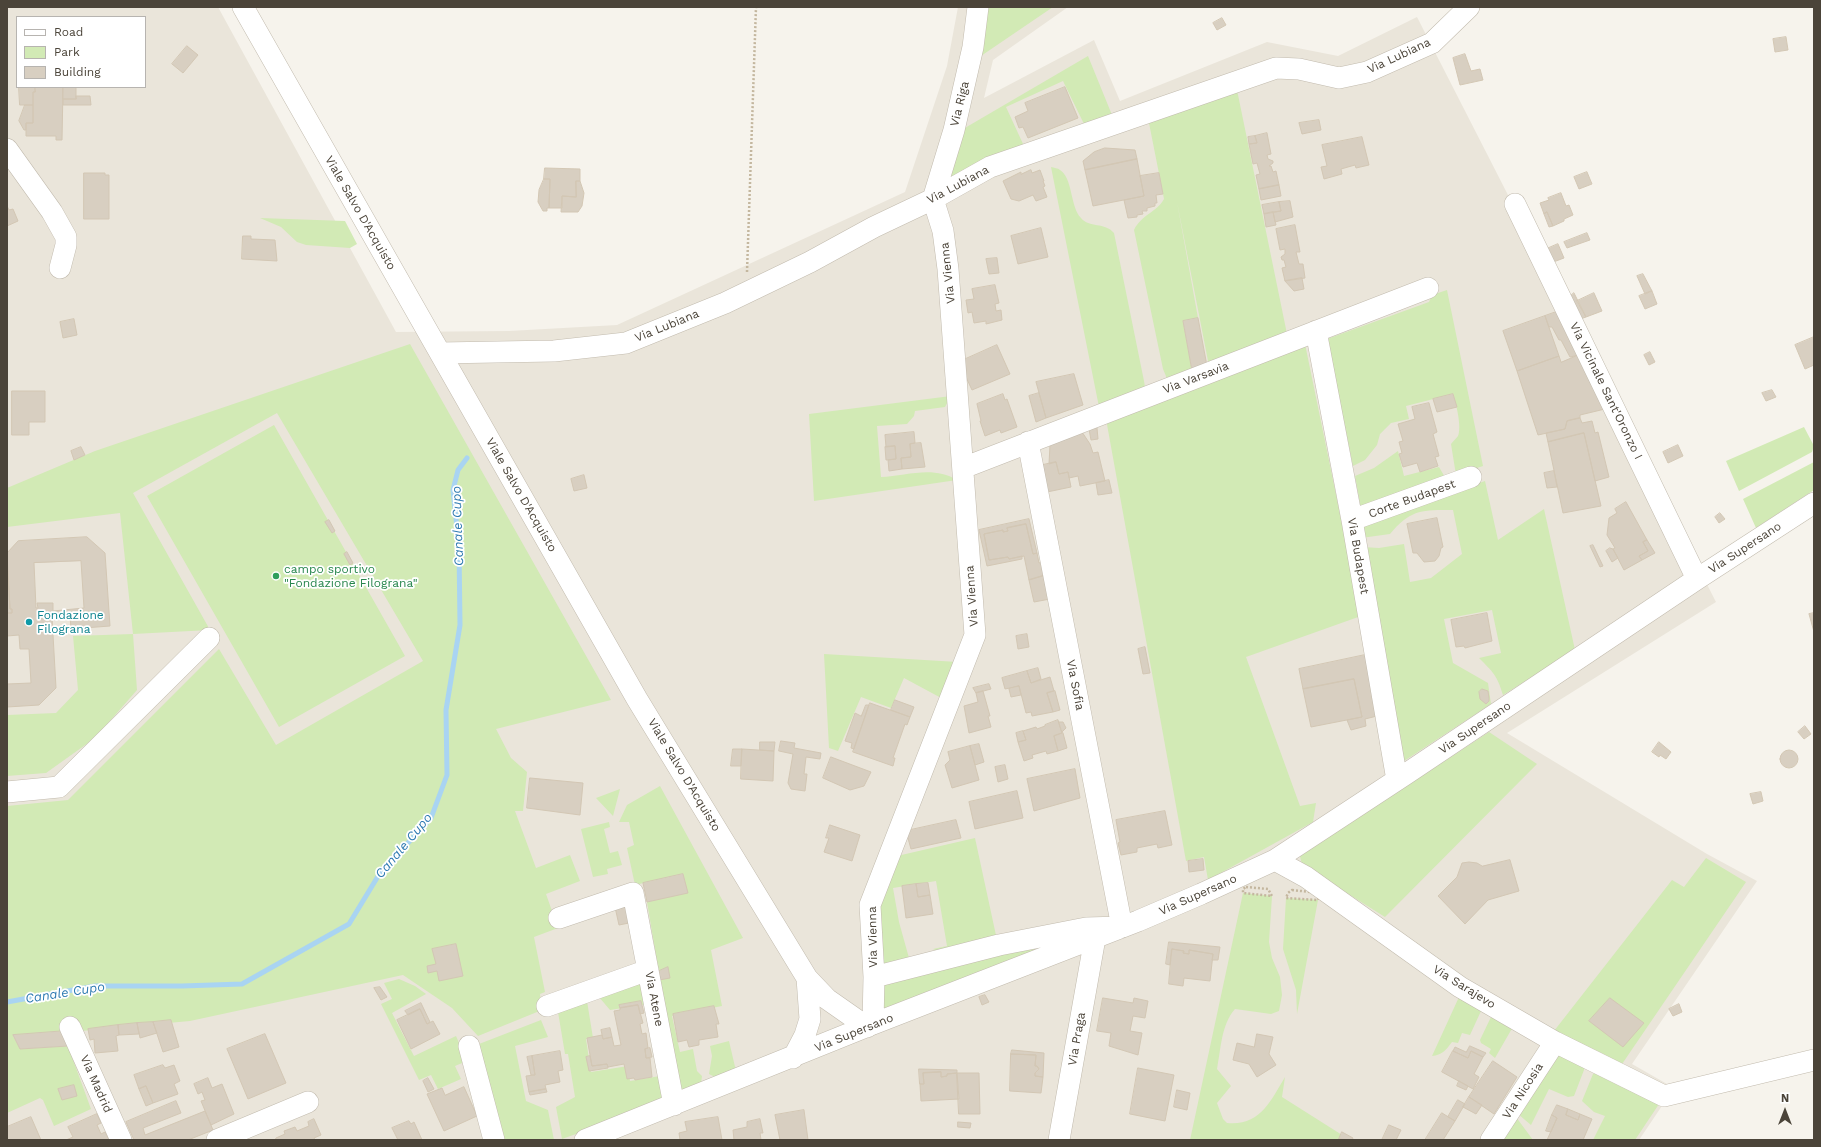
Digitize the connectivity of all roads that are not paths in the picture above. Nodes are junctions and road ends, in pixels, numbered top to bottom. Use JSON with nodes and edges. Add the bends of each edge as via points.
{"nodes":[{"id":1,"x":243,"y":7,"type":"edge"},
{"id":2,"x":978,"y":7,"type":"edge"},
{"id":3,"x":1469,"y":7,"type":"edge"},
{"id":4,"x":7,"y":149,"type":"edge"},
{"id":5,"x":933,"y":199,"type":"junction"},
{"id":6,"x":1515,"y":204,"type":"dead end"},
{"id":7,"x":60,"y":268,"type":"dead end"},
{"id":8,"x":1428,"y":288,"type":"dead end"},
{"id":9,"x":1316,"y":331,"type":"junction"},
{"id":10,"x":440,"y":353,"type":"junction"},
{"id":11,"x":1028,"y":442,"type":"junction"},
{"id":12,"x":963,"y":468,"type":"junction"},
{"id":13,"x":1471,"y":477,"type":"dead end"},
{"id":14,"x":1814,"y":503,"type":"edge"},
{"id":15,"x":1352,"y":520,"type":"junction"},
{"id":16,"x":1697,"y":579,"type":"junction"},
{"id":17,"x":209,"y":638,"type":"dead end"},
{"id":18,"x":1397,"y":780,"type":"junction"},
{"id":19,"x":7,"y":792,"type":"edge"},
{"id":20,"x":1275,"y":860,"type":"junction"},
{"id":21,"x":559,"y":918,"type":"dead end"},
{"id":22,"x":1122,"y":927,"type":"junction"},
{"id":23,"x":1095,"y":938,"type":"junction"},
{"id":24,"x":648,"y":970,"type":"junction"},
{"id":25,"x":874,"y":977,"type":"junction"},
{"id":26,"x":807,"y":978,"type":"junction"},
{"id":27,"x":547,"y":1006,"type":"dead end"},
{"id":28,"x":870,"y":1026,"type":"junction"},
{"id":29,"x":70,"y":1027,"type":"dead end"},
{"id":30,"x":1555,"y":1042,"type":"junction"},
{"id":31,"x":469,"y":1046,"type":"dead end"},
{"id":32,"x":793,"y":1058,"type":"junction"},
{"id":33,"x":1814,"y":1060,"type":"edge"},
{"id":34,"x":308,"y":1102,"type":"dead end"},
{"id":35,"x":674,"y":1105,"type":"junction"},
{"id":36,"x":121,"y":1140,"type":"edge"},
{"id":37,"x":217,"y":1140,"type":"edge"},
{"id":38,"x":494,"y":1140,"type":"edge"},
{"id":39,"x":585,"y":1140,"type":"edge"},
{"id":40,"x":1059,"y":1140,"type":"edge"},
{"id":41,"x":1490,"y":1140,"type":"edge"}],
"edges":[{"from":1,"to":10,"type":"street","name":"Viale Salvo D'Acquisto"},
{"from":2,"to":5,"type":"street","name":"Via Riga","via":[[974,47],[954,130]]},
{"from":3,"to":5,"type":"street","name":"Via Lubiana","via":[[1432,43],[1367,72],[1340,78],[1299,69],[1276,68],[990,167]]},
{"from":4,"to":7,"type":"street","via":[[52,212],[66,237]]},
{"from":5,"to":10,"type":"street","name":"Via Lubiana","via":[[746,293],[626,343],[554,351]]},
{"from":5,"to":12,"type":"street","name":"Via Vienna","via":[[943,231],[948,269]]},
{"from":6,"to":16,"type":"street","name":"Via Vicinale Sant'Oronzo I"},
{"from":8,"to":9,"type":"street","name":"Via Varsavia"},
{"from":9,"to":11,"type":"street","name":"Via Varsavia"},
{"from":9,"to":15,"type":"street","name":"Via Budapest"},
{"from":10,"to":26,"type":"street","name":"Viale Salvo D'Acquisto","via":[[637,699]]},
{"from":11,"to":12,"type":"street","name":"Via Varsavia"},
{"from":11,"to":22,"type":"street","name":"Via Sofia"},
{"from":12,"to":25,"type":"street","name":"Via Vienna","via":[[975,635],[870,905]]},
{"from":13,"to":15,"type":"street","name":"Corte Budapest"},
{"from":14,"to":16,"type":"street","name":"Via Supersano"},
{"from":15,"to":18,"type":"street","name":"Via Budapest"},
{"from":16,"to":18,"type":"street","name":"Via Supersano"},
{"from":17,"to":19,"type":"street","via":[[59,787]]},
{"from":18,"to":20,"type":"street","name":"Via Supersano"},
{"from":20,"to":22,"type":"street","name":"Via Supersano"},
{"from":20,"to":30,"type":"street","name":"Via Sarajevo","via":[[1306,877],[1460,987]]},
{"from":21,"to":24,"type":"street","name":"Via Atene","via":[[633,893]]},
{"from":22,"to":23,"type":"street","name":"Via Supersano"},
{"from":22,"to":25,"type":"street","name":"Via Supersano","via":[[1086,928],[999,945]]},
{"from":23,"to":28,"type":"street","name":"Via Supersano"},
{"from":23,"to":40,"type":"street","name":"Via Praga"},
{"from":24,"to":27,"type":"street"},
{"from":24,"to":35,"type":"street","name":"Via Atene"},
{"from":25,"to":28,"type":"street","name":"Via Vienna"},
{"from":26,"to":28,"type":"street","name":"Viale Salvo D'Acquisto","via":[[827,999]]},
{"from":26,"to":32,"type":"street","name":"Viale Salvo D'Acquisto","via":[[810,1019]]},
{"from":28,"to":32,"type":"street","name":"Via Supersano"},
{"from":29,"to":36,"type":"street","name":"Via Madrid"},
{"from":30,"to":33,"type":"street","name":"Via Sarajevo","via":[[1664,1096]]},
{"from":30,"to":41,"type":"street","name":"Via Nicosia"},
{"from":31,"to":38,"type":"street"},
{"from":32,"to":35,"type":"street","name":"Via Supersano"},
{"from":34,"to":37,"type":"street"},
{"from":35,"to":39,"type":"street","name":"Via Supersano"}]}
